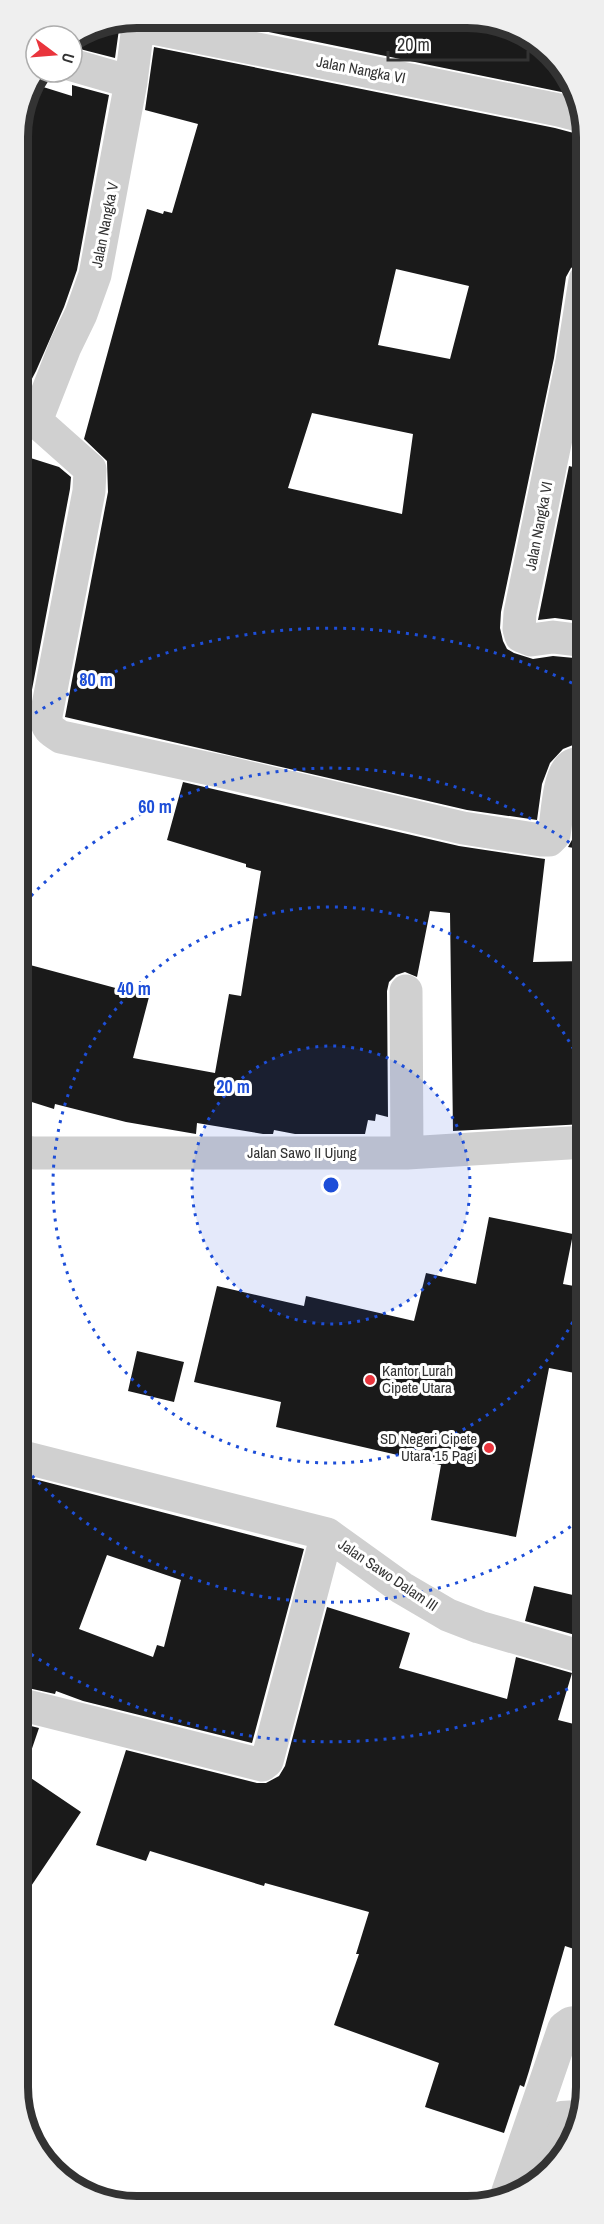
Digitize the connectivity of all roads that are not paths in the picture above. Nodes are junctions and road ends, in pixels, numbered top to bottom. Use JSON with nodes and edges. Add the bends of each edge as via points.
{"nodes":[{"id":1,"x":138,"y":28,"type":"edge"},
{"id":2,"x":172,"y":28,"type":"edge"},
{"id":3,"x":84,"y":68,"type":"edge"},
{"id":4,"x":131,"y":82,"type":"junction"},
{"id":5,"x":573,"y":114,"type":"edge"},
{"id":6,"x":576,"y":337,"type":"edge"},
{"id":7,"x":29,"y":415,"type":"edge"},
{"id":8,"x":29,"y":419,"type":"edge"},
{"id":9,"x":576,"y":639,"type":"edge"},
{"id":10,"x":576,"y":764,"type":"edge"},
{"id":11,"x":406,"y":992,"type":"dead end"},
{"id":12,"x":575,"y":1143,"type":"edge"},
{"id":13,"x":28,"y":1152,"type":"edge"},
{"id":14,"x":407,"y":1153,"type":"junction"},
{"id":15,"x":28,"y":1458,"type":"edge"},
{"id":16,"x":327,"y":1534,"type":"junction"},
{"id":17,"x":575,"y":1655,"type":"edge"},
{"id":18,"x":28,"y":1706,"type":"edge"},
{"id":19,"x":575,"y":2022,"type":"edge"},
{"id":20,"x":573,"y":2111,"type":"edge"},
{"id":21,"x":541,"y":2165,"type":"edge"},
{"id":22,"x":510,"y":2186,"type":"edge"}],
"edges":[{"from":1,"to":4,"type":"street","name":"Jalan Nangka V"},
{"from":2,"to":5,"type":"street","name":"Jalan Nangka VI"},
{"from":3,"to":4,"type":"street"},
{"from":4,"to":7,"type":"street","name":"Jalan Nangka V","via":[[95,275],[81,314]]},
{"from":6,"to":9,"type":"street","name":"Jalan Nangka VI","via":[[519,629],[526,639]]},
{"from":8,"to":10,"type":"street","via":[[90,469],[91,480],[46,716],[50,731],[61,737],[462,828],[541,840],[554,835],[563,777]]},
{"from":11,"to":14,"type":"street"},
{"from":12,"to":14,"type":"street","name":"Jalan Sawo II Ujung"},
{"from":13,"to":14,"type":"street","name":"Jalan Sawo II Ujung"},
{"from":15,"to":16,"type":"street"},
{"from":16,"to":17,"type":"street","name":"Jalan Sawo Dalam III","via":[[402,1588],[448,1615]]},
{"from":16,"to":18,"type":"street","via":[[267,1761],[262,1765]]},
{"from":19,"to":22,"type":"street","via":[[564,2028]]},
{"from":20,"to":21,"type":"lane","via":[[561,2112],[555,2121]]}]}
